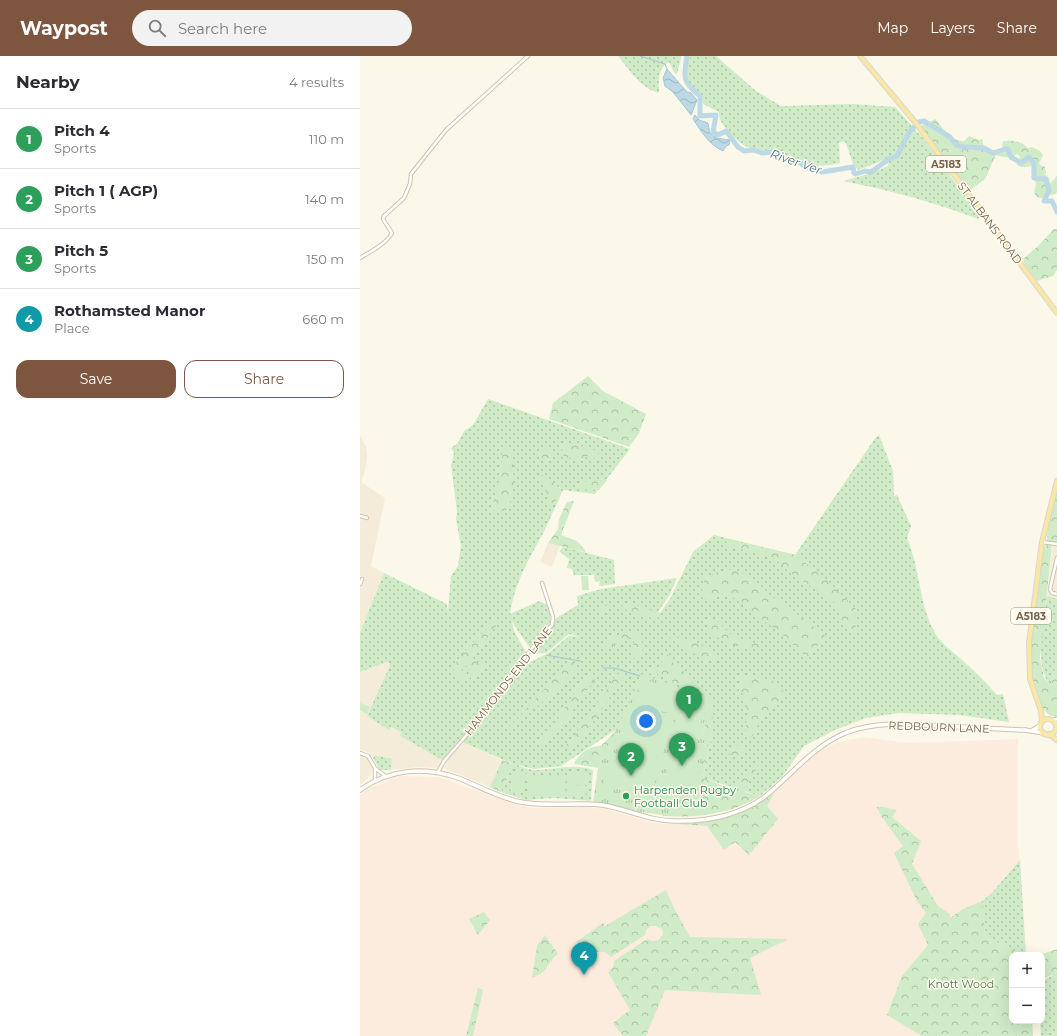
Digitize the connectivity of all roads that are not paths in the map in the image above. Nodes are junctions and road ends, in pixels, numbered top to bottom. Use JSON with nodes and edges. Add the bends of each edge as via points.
{"nodes":[{"id":1,"x":528,"y":56,"type":"edge"},
{"id":2,"x":861,"y":57,"type":"edge"},
{"id":3,"x":360,"y":258,"type":"edge"},
{"id":4,"x":1057,"y":312,"type":"edge"},
{"id":5,"x":1057,"y":481,"type":"edge"},
{"id":6,"x":360,"y":516,"type":"edge"},
{"id":7,"x":367,"y":518,"type":"dead end"},
{"id":8,"x":1042,"y":542,"type":"junction"},
{"id":9,"x":1057,"y":544,"type":"edge"},
{"id":10,"x":1057,"y":558,"type":"edge"},
{"id":11,"x":362,"y":579,"type":"dead end"},
{"id":12,"x":542,"y":583,"type":"dead end"},
{"id":13,"x":360,"y":584,"type":"edge"},
{"id":14,"x":1057,"y":594,"type":"edge"},
{"id":15,"x":1041,"y":711,"type":"junction"},
{"id":16,"x":1053,"y":719,"type":"edge"},
{"id":17,"x":1041,"y":724,"type":"junction"},
{"id":18,"x":1056,"y":729,"type":"edge"},
{"id":19,"x":1030,"y":731,"type":"junction"},
{"id":20,"x":1047,"y":734,"type":"junction"},
{"id":21,"x":1057,"y":740,"type":"edge"},
{"id":22,"x":360,"y":753,"type":"edge"},
{"id":23,"x":375,"y":768,"type":"junction"},
{"id":24,"x":438,"y":772,"type":"junction"},
{"id":25,"x":385,"y":776,"type":"junction"},
{"id":26,"x":375,"y":780,"type":"junction"},
{"id":27,"x":360,"y":790,"type":"edge"}],
"edges":[{"from":1,"to":3,"type":"street","via":[[441,136],[411,174],[404,198],[384,216],[391,236]]},
{"from":2,"to":4,"type":"main road","name":"ST ALBANS ROAD","number":"A5183","via":[[920,128]]},
{"from":5,"to":8,"type":"main road","number":"A5183"},
{"from":6,"to":7,"type":"street"},
{"from":8,"to":9,"type":"street"},
{"from":8,"to":15,"type":"main road","number":"A5183","via":[[1028,653],[1032,683]]},
{"from":10,"to":14,"type":"street","via":[[1050,589],[1052,593]]},
{"from":11,"to":13,"type":"street"},
{"from":12,"to":24,"type":"street","name":"HAMMONDS END LANE","via":[[553,617],[552,625],[471,730],[444,760]]},
{"from":15,"to":16,"type":"main road","number":"A5183"},
{"from":15,"to":17,"type":"main road","number":"A5183"},
{"from":16,"to":17,"type":"main road"},
{"from":16,"to":18,"type":"main road"},
{"from":17,"to":19,"type":"main road","name":"REDBOURN LANE"},
{"from":17,"to":20,"type":"main road"},
{"from":18,"to":20,"type":"main road"},
{"from":19,"to":20,"type":"main road","name":"REDBOURN LANE"},
{"from":19,"to":24,"type":"main road","name":"REDBOURN LANE","via":[[905,724],[883,724],[863,728],[837,737],[814,751],[769,793],[752,805],[730,814],[688,821],[661,820],[596,805],[510,800]]},
{"from":20,"to":21,"type":"main road"},
{"from":22,"to":23,"type":"street","via":[[370,758]]},
{"from":23,"to":25,"type":"street"},
{"from":23,"to":26,"type":"street"},
{"from":24,"to":25,"type":"main road","name":"REDBOURN LANE","via":[[417,771]]},
{"from":25,"to":26,"type":"main road","name":"REDBOURN LANE"},
{"from":26,"to":27,"type":"main road","name":"REDBOURN LANE"}]}
